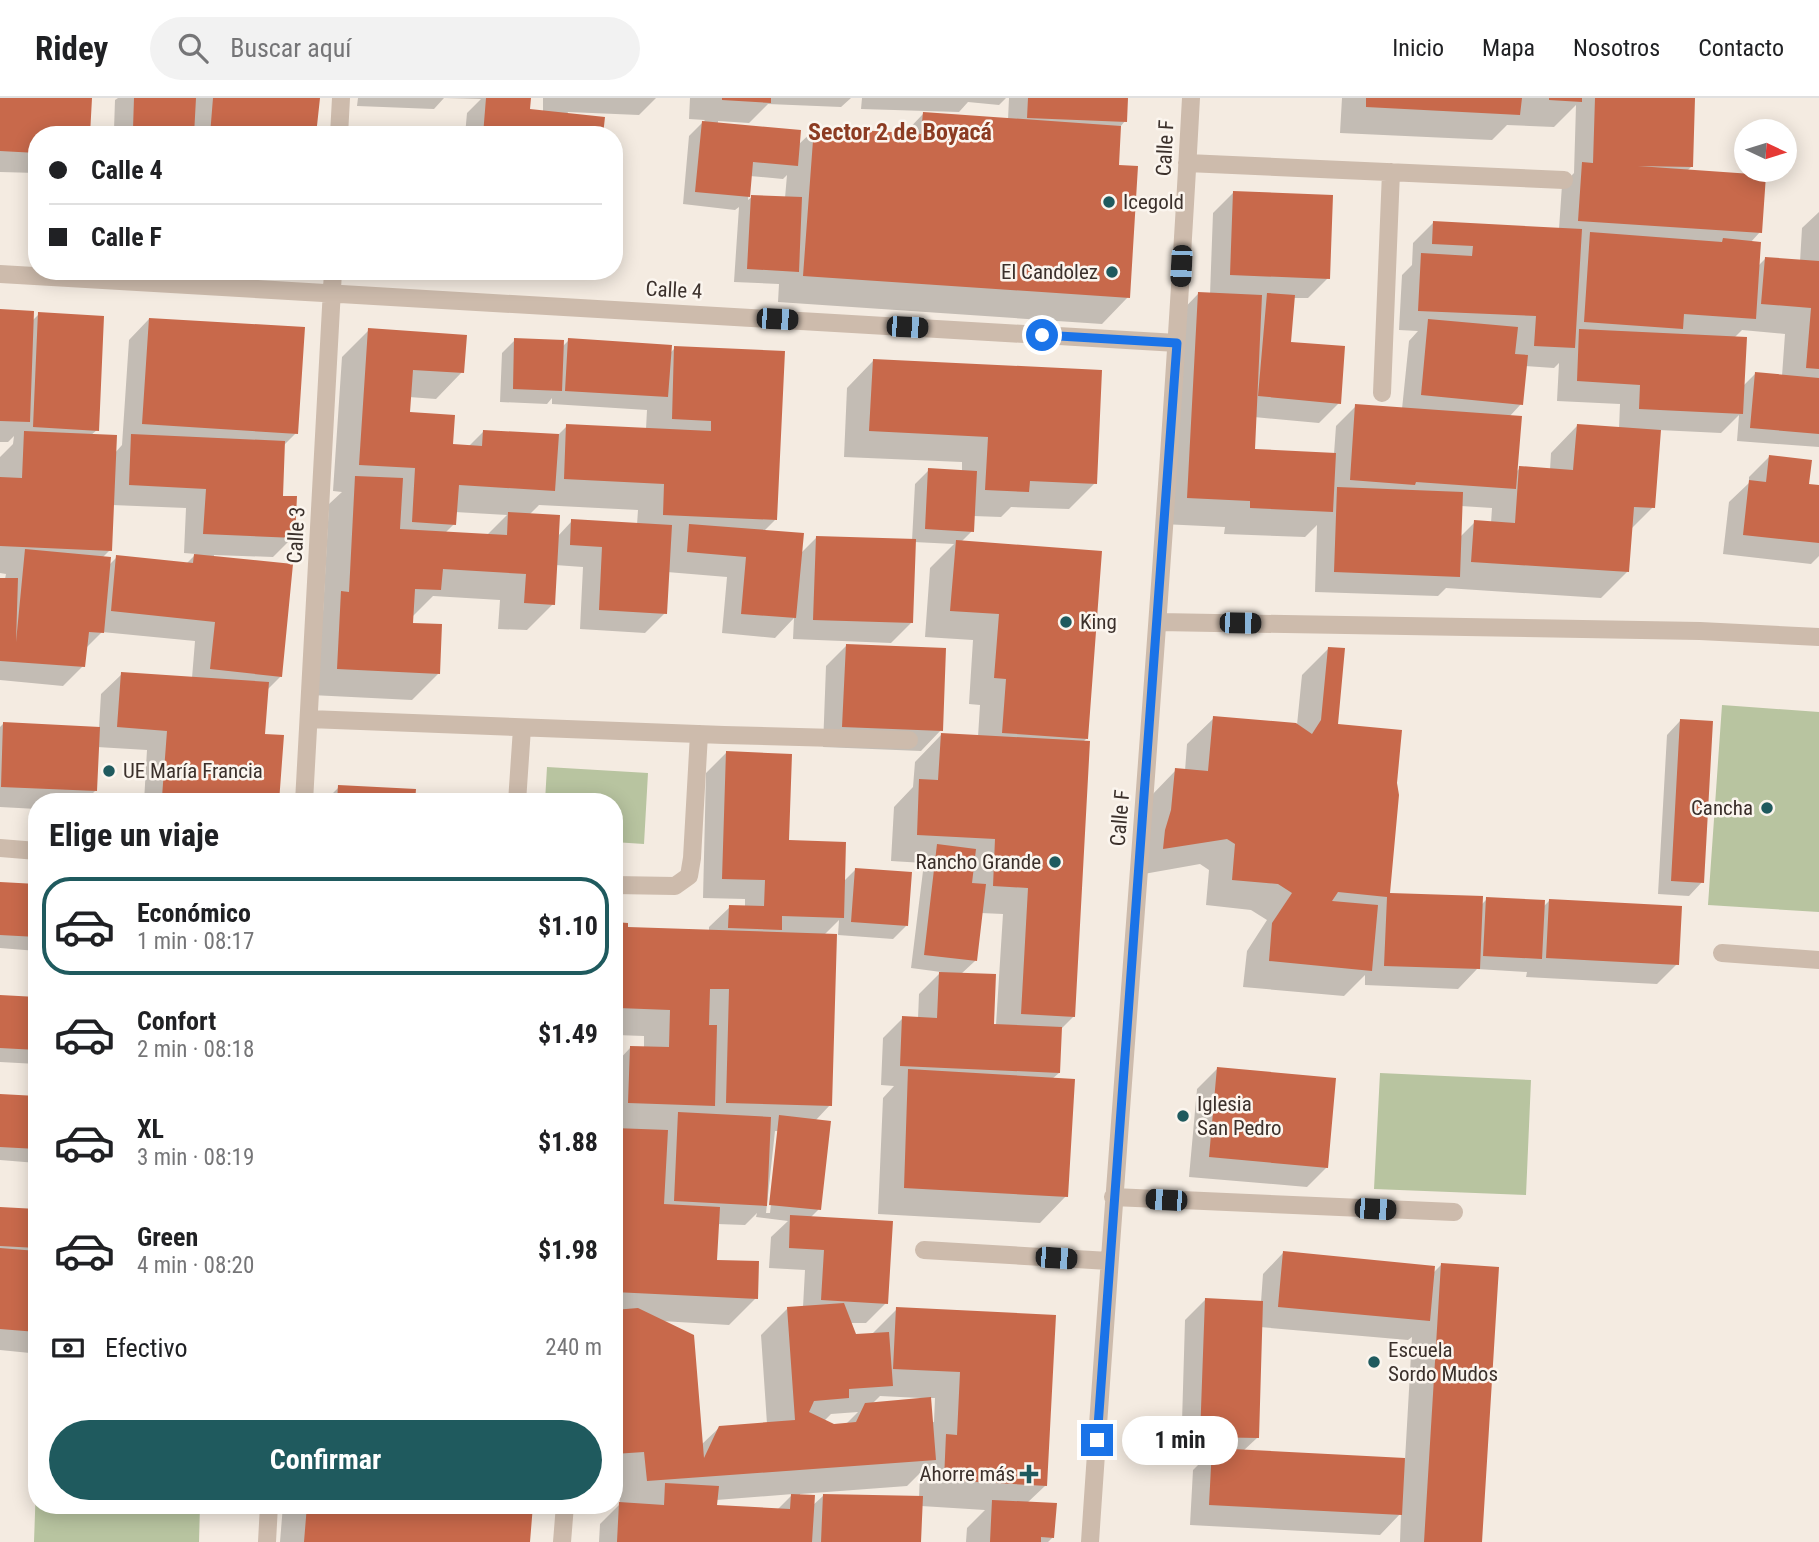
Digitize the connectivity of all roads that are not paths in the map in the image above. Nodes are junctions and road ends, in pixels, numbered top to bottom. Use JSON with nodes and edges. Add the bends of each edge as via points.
{"nodes":[{"id":1,"x":341,"y":98,"type":"edge"},
{"id":2,"x":1191,"y":98,"type":"edge"},
{"id":3,"x":339,"y":126,"type":"edge"},
{"id":4,"x":1187,"y":163,"type":"junction"},
{"id":5,"x":1391,"y":172,"type":"junction"},
{"id":6,"x":1564,"y":180,"type":"dead end"},
{"id":7,"x":0,"y":274,"type":"edge"},
{"id":8,"x":28,"y":276,"type":"edge"},
{"id":9,"x":111,"y":280,"type":"edge"},
{"id":10,"x":334,"y":280,"type":"edge"},
{"id":11,"x":333,"y":292,"type":"junction"},
{"id":12,"x":1177,"y":343,"type":"junction"},
{"id":13,"x":1382,"y":393,"type":"dead end"},
{"id":14,"x":1159,"y":622,"type":"junction"},
{"id":15,"x":1819,"y":637,"type":"edge"},
{"id":16,"x":309,"y":719,"type":"junction"},
{"id":17,"x":522,"y":728,"type":"junction"},
{"id":18,"x":699,"y":734,"type":"junction"},
{"id":19,"x":909,"y":740,"type":"dead end"},
{"id":20,"x":305,"y":793,"type":"edge"},
{"id":21,"x":518,"y":793,"type":"edge"},
{"id":22,"x":0,"y":848,"type":"edge"},
{"id":23,"x":28,"y":850,"type":"edge"},
{"id":24,"x":623,"y":885,"type":"edge"},
{"id":25,"x":1722,"y":953,"type":"dead end"},
{"id":26,"x":1819,"y":960,"type":"edge"},
{"id":27,"x":1113,"y":1197,"type":"junction"},
{"id":28,"x":1454,"y":1212,"type":"dead end"},
{"id":29,"x":924,"y":1250,"type":"dead end"},
{"id":30,"x":1109,"y":1261,"type":"junction"},
{"id":31,"x":269,"y":1514,"type":"edge"},
{"id":32,"x":564,"y":1514,"type":"edge"},
{"id":33,"x":267,"y":1542,"type":"edge"},
{"id":34,"x":562,"y":1542,"type":"edge"},
{"id":35,"x":1090,"y":1542,"type":"edge"}],
"edges":[{"from":1,"to":3,"type":"street"},
{"from":2,"to":4,"type":"street","name":"Calle F"},
{"from":4,"to":5,"type":"street"},
{"from":4,"to":12,"type":"street","name":"Calle F"},
{"from":5,"to":6,"type":"street"},
{"from":5,"to":13,"type":"street"},
{"from":7,"to":8,"type":"street","name":"Calle 4"},
{"from":9,"to":11,"type":"street","name":"Calle 4"},
{"from":10,"to":11,"type":"street","name":"Calle 3"},
{"from":11,"to":12,"type":"street","name":"Calle 4"},
{"from":11,"to":16,"type":"street","name":"Calle 3"},
{"from":12,"to":14,"type":"street","name":"Calle F"},
{"from":14,"to":15,"type":"street"},
{"from":14,"to":27,"type":"street","name":"Calle F"},
{"from":16,"to":17,"type":"street"},
{"from":16,"to":20,"type":"street","name":"Calle 3"},
{"from":17,"to":18,"type":"street"},
{"from":17,"to":21,"type":"street"},
{"from":18,"to":19,"type":"street"},
{"from":18,"to":24,"type":"street","via":[[689,876],[675,886]]},
{"from":22,"to":23,"type":"street"},
{"from":25,"to":26,"type":"street"},
{"from":27,"to":28,"type":"street"},
{"from":27,"to":30,"type":"street","name":"Calle F"},
{"from":29,"to":30,"type":"street"},
{"from":30,"to":35,"type":"street","name":"Calle F"},
{"from":31,"to":33,"type":"street"},
{"from":32,"to":34,"type":"street"}]}
